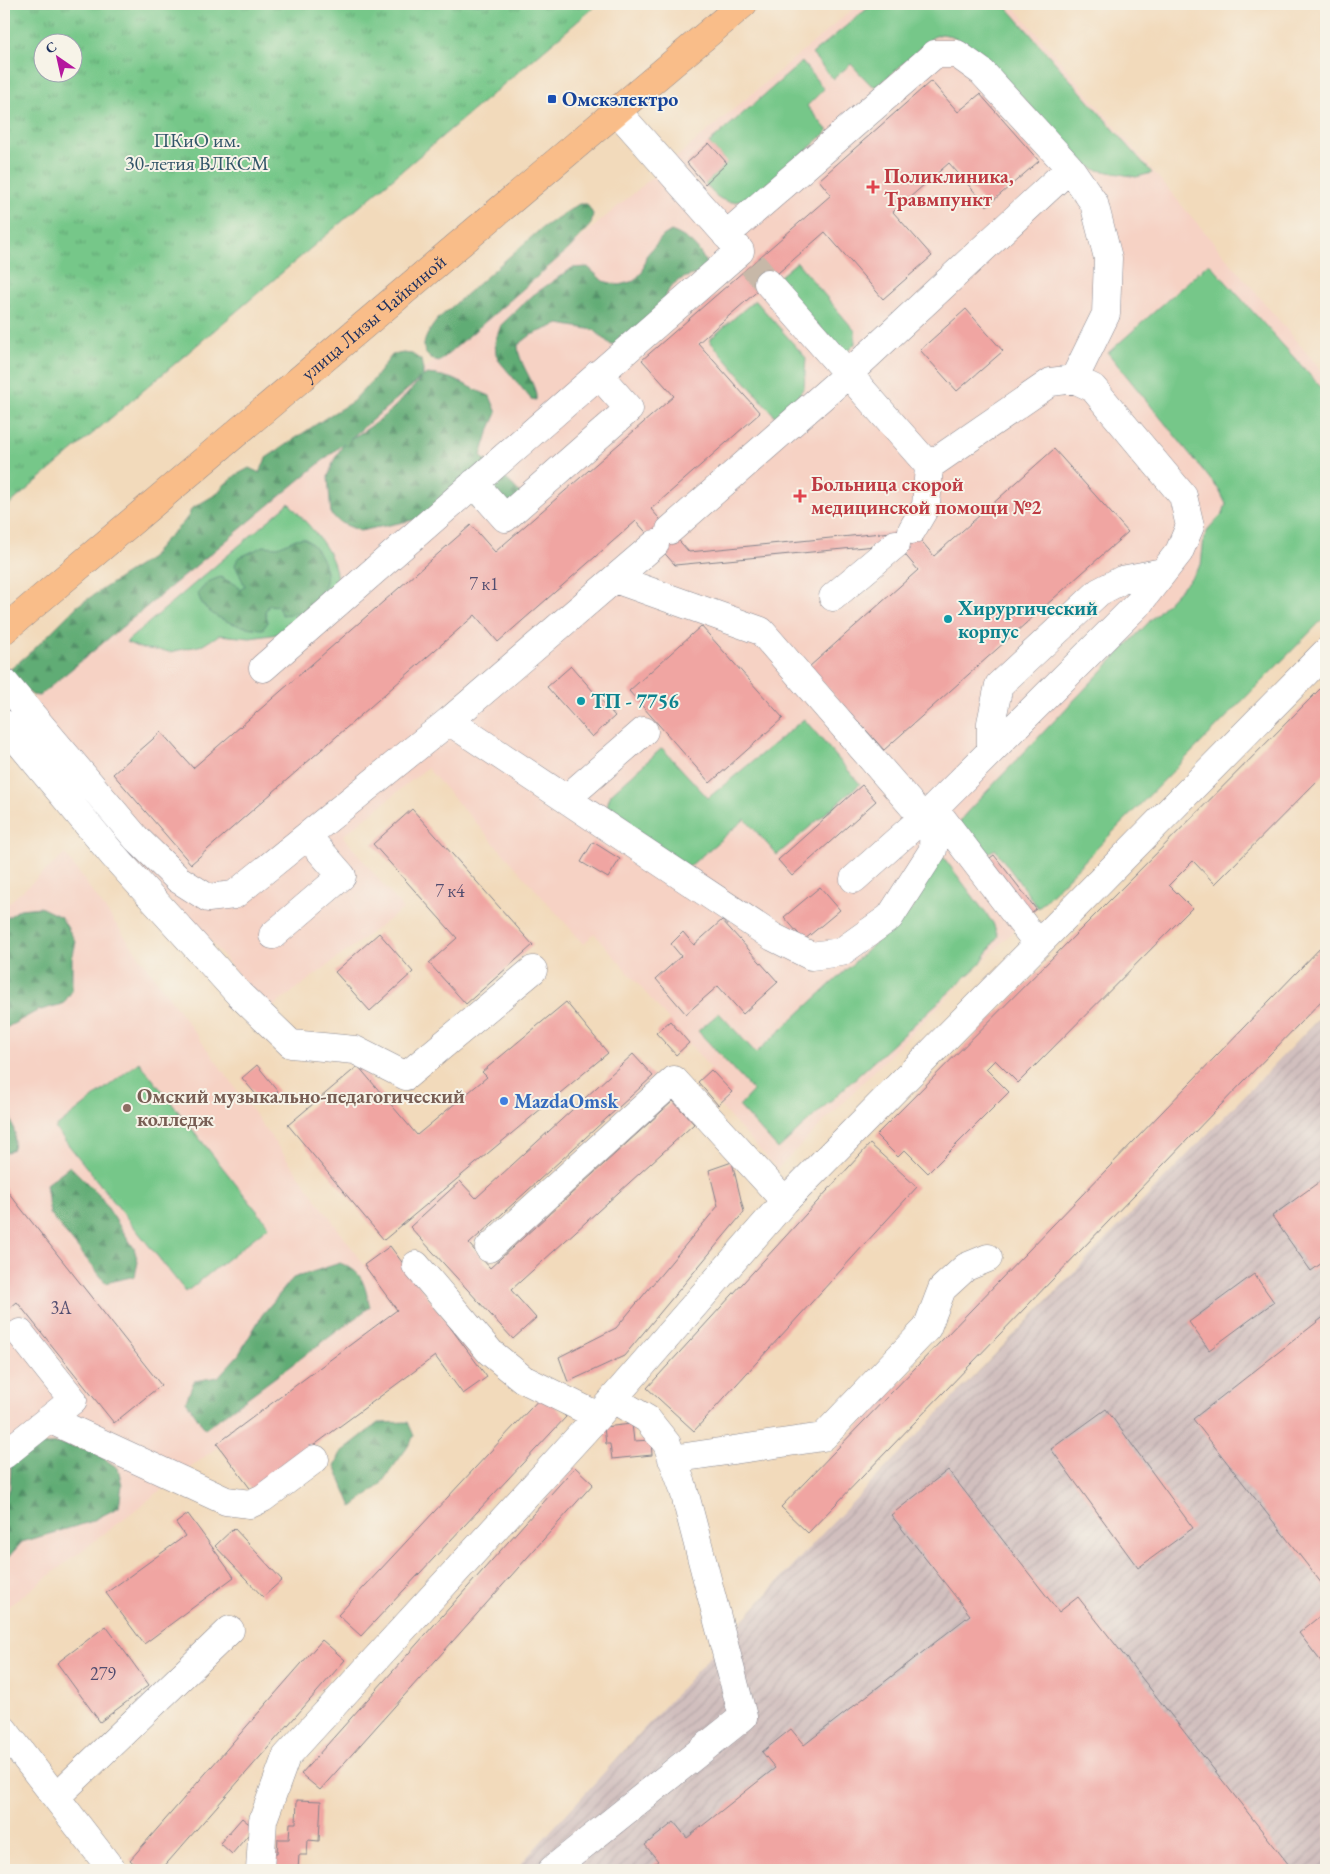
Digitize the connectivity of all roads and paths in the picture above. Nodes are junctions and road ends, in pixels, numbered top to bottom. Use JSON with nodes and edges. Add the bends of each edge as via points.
{"nodes":[{"id":1,"x":743,"y":4,"type":"edge"},
{"id":2,"x":616,"y":110,"type":"junction"},
{"id":3,"x":1070,"y":168,"type":"junction"},
{"id":4,"x":746,"y":258,"type":"junction"},
{"id":5,"x":598,"y":374,"type":"junction"},
{"id":6,"x":848,"y":374,"type":"junction"},
{"id":7,"x":1074,"y":379,"type":"junction"},
{"id":8,"x":929,"y":466,"type":"junction"},
{"id":9,"x":474,"y":483,"type":"junction"},
{"id":10,"x":1163,"y":572,"type":"junction"},
{"id":11,"x":615,"y":579,"type":"junction"},
{"id":12,"x":833,"y":597,"type":"dead end"},
{"id":13,"x":4,"y":630,"type":"edge"},
{"id":14,"x":1326,"y":652,"type":"edge"},
{"id":15,"x":263,"y":668,"type":"dead end"},
{"id":16,"x":4,"y":682,"type":"edge"},
{"id":17,"x":449,"y":721,"type":"junction"},
{"id":18,"x":4,"y":724,"type":"edge"},
{"id":19,"x":644,"y":731,"type":"dead end"},
{"id":20,"x":991,"y":751,"type":"junction"},
{"id":21,"x":566,"y":799,"type":"junction"},
{"id":22,"x":928,"y":813,"type":"junction"},
{"id":23,"x":307,"y":836,"type":"junction"},
{"id":24,"x":854,"y":878,"type":"dead end"},
{"id":25,"x":273,"y":935,"type":"dead end"},
{"id":26,"x":1038,"y":944,"type":"junction"},
{"id":27,"x":533,"y":970,"type":"dead end"},
{"id":28,"x":785,"y":1201,"type":"junction"},
{"id":29,"x":489,"y":1248,"type":"dead end"},
{"id":30,"x":988,"y":1258,"type":"dead end"},
{"id":31,"x":416,"y":1265,"type":"dead end"},
{"id":32,"x":20,"y":1333,"type":"dead end"},
{"id":33,"x":606,"y":1408,"type":"junction"},
{"id":34,"x":49,"y":1419,"type":"junction"},
{"id":35,"x":4,"y":1455,"type":"edge"},
{"id":36,"x":314,"y":1459,"type":"dead end"},
{"id":37,"x":672,"y":1459,"type":"junction"},
{"id":38,"x":230,"y":1630,"type":"dead end"},
{"id":39,"x":4,"y":1730,"type":"edge"},
{"id":40,"x":57,"y":1796,"type":"junction"},
{"id":41,"x":112,"y":1870,"type":"edge"},
{"id":42,"x":260,"y":1870,"type":"edge"},
{"id":43,"x":552,"y":1870,"type":"edge"}],
"edges":[{"from":1,"to":2,"type":"main road","name":"улица Лизы Чайкиной"},
{"from":2,"to":4,"type":"street"},
{"from":2,"to":13,"type":"main road","name":"улица Лизы Чайкиной"},
{"from":3,"to":4,"type":"street","via":[[982,72],[957,54],[935,54]]},
{"from":3,"to":6,"type":"street"},
{"from":3,"to":7,"type":"street","via":[[1094,203],[1108,258],[1106,314]]},
{"from":4,"to":5,"type":"street"},
{"from":4,"to":6,"type":"street"},
{"from":5,"to":9,"type":"street"},
{"from":5,"to":9,"type":"street","via":[[629,409],[505,518]]},
{"from":6,"to":8,"type":"street"},
{"from":6,"to":11,"type":"street"},
{"from":7,"to":8,"type":"street","via":[[1051,382]]},
{"from":7,"to":10,"type":"street","via":[[1093,388],[1183,496],[1190,526],[1179,552]]},
{"from":8,"to":12,"type":"street","via":[[926,506],[904,537]]},
{"from":9,"to":15,"type":"street"},
{"from":10,"to":20,"type":"street","via":[[1139,603]]},
{"from":10,"to":20,"type":"street","via":[[1122,580],[1099,592],[999,685],[990,723]]},
{"from":11,"to":17,"type":"street"},
{"from":11,"to":22,"type":"street","via":[[762,631]]},
{"from":14,"to":26,"type":"street"},
{"from":16,"to":23,"type":"street","via":[[136,838],[178,879],[208,898],[234,895]]},
{"from":17,"to":21,"type":"street"},
{"from":17,"to":23,"type":"street"},
{"from":18,"to":27,"type":"street","via":[[113,855],[239,994],[290,1044],[355,1050],[406,1076]]},
{"from":19,"to":21,"type":"street"},
{"from":20,"to":22,"type":"street"},
{"from":21,"to":22,"type":"street","via":[[773,937],[811,956],[841,952],[890,917],[933,850]]},
{"from":22,"to":24,"type":"street"},
{"from":22,"to":26,"type":"street"},
{"from":23,"to":25,"type":"street","via":[[342,876]]},
{"from":26,"to":28,"type":"street"},
{"from":28,"to":29,"type":"street","via":[[674,1080]]},
{"from":28,"to":33,"type":"street"},
{"from":30,"to":37,"type":"street","via":[[966,1267],[942,1289],[927,1328],[823,1437]]},
{"from":31,"to":33,"type":"street","via":[[490,1352],[523,1379]]},
{"from":32,"to":34,"type":"street","via":[[73,1400]]},
{"from":33,"to":37,"type":"street","via":[[647,1419],[667,1444]]},
{"from":33,"to":42,"type":"street","via":[[286,1757],[263,1820]]},
{"from":34,"to":35,"type":"street"},
{"from":34,"to":36,"type":"street","via":[[226,1501],[250,1504]]},
{"from":37,"to":43,"type":"street","via":[[683,1488],[743,1717]]},
{"from":38,"to":40,"type":"street"},
{"from":39,"to":40,"type":"street"},
{"from":40,"to":41,"type":"street"}]}
